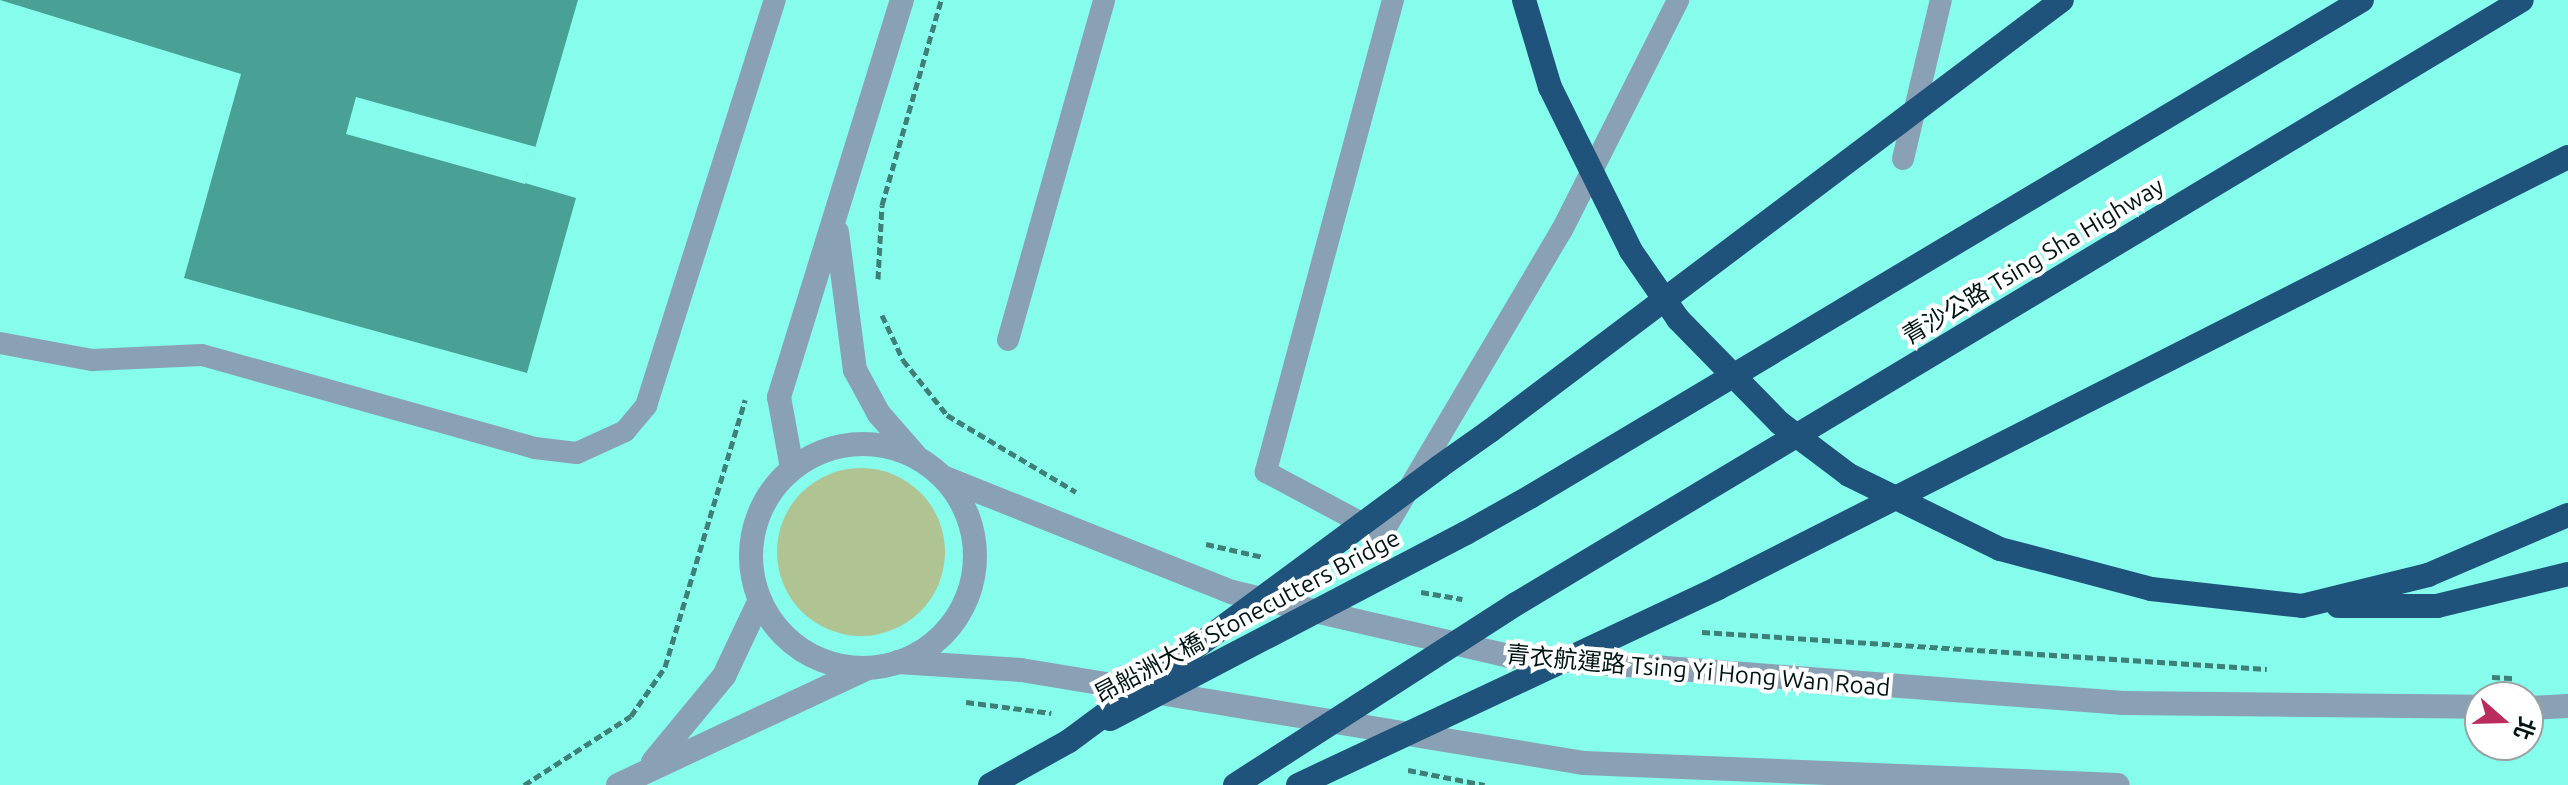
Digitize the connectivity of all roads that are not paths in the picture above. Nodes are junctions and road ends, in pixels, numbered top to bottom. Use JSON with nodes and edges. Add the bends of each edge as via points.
{"nodes":[{"id":1,"x":775,"y":0,"type":"edge"},
{"id":2,"x":902,"y":0,"type":"edge"},
{"id":3,"x":1104,"y":0,"type":"edge"},
{"id":4,"x":1393,"y":0,"type":"edge"},
{"id":5,"x":1524,"y":0,"type":"edge"},
{"id":6,"x":1678,"y":0,"type":"edge"},
{"id":7,"x":1941,"y":0,"type":"edge"},
{"id":8,"x":2062,"y":0,"type":"edge"},
{"id":9,"x":2362,"y":0,"type":"edge"},
{"id":10,"x":2522,"y":0,"type":"edge"},
{"id":11,"x":2568,"y":157,"type":"edge"},
{"id":12,"x":1903,"y":159,"type":"dead end"},
{"id":13,"x":836,"y":226,"type":"junction"},
{"id":14,"x":1008,"y":340,"type":"dead end"},
{"id":15,"x":0,"y":343,"type":"edge"},
{"id":16,"x":917,"y":457,"type":"junction"},
{"id":17,"x":792,"y":468,"type":"junction"},
{"id":18,"x":945,"y":478,"type":"junction"},
{"id":19,"x":2568,"y":515,"type":"edge"},
{"id":20,"x":2568,"y":574,"type":"edge"},
{"id":21,"x":760,"y":600,"type":"junction"},
{"id":22,"x":2302,"y":606,"type":"junction"},
{"id":23,"x":898,"y":662,"type":"junction"},
{"id":24,"x":868,"y":668,"type":"junction"},
{"id":25,"x":2568,"y":706,"type":"edge"},
{"id":26,"x":2464,"y":707,"type":"edge"},
{"id":27,"x":2544,"y":707,"type":"edge"},
{"id":28,"x":1069,"y":741,"type":"junction"},
{"id":29,"x":646,"y":770,"type":"junction"},
{"id":30,"x":2084,"y":784,"type":"edge"},
{"id":31,"x":618,"y":785,"type":"edge"},
{"id":32,"x":990,"y":785,"type":"edge"},
{"id":33,"x":1235,"y":785,"type":"edge"},
{"id":34,"x":1298,"y":785,"type":"edge"},
{"id":35,"x":2118,"y":785,"type":"edge"}],
"edges":[{"from":1,"to":15,"type":"lane","via":[[646,406],[625,431],[577,453],[535,448],[202,355],[92,360]]},
{"from":2,"to":13,"type":"street"},
{"from":3,"to":14,"type":"lane"},
{"from":4,"to":6,"type":"lane","via":[[1266,472],[1382,534],[1562,230]]},
{"from":5,"to":22,"type":"highway","bridge":true,"via":[[1550,87],[1631,251],[1678,319],[1780,423],[1849,475],[2000,549],[2151,589]]},
{"from":7,"to":12,"type":"lane"},
{"from":8,"to":28,"type":"highway","bridge":true},
{"from":9,"to":28,"type":"highway","name":"昂船洲大橋 Stonecutters Bridge","bridge":true,"via":[[1530,497]]},
{"from":10,"to":33,"type":"highway","name":"青沙公路 Tsing Sha Highway","bridge":true,"via":[[1573,570]]},
{"from":11,"to":34,"type":"highway","bridge":true,"via":[[1747,574]]},
{"from":13,"to":16,"type":"street","via":[[855,370],[879,414]]},
{"from":13,"to":17,"type":"street","via":[[779,397]]},
{"from":16,"to":17,"type":"street","via":[[853,444]]},
{"from":16,"to":18,"type":"street"},
{"from":17,"to":21,"type":"street","via":[[772,490],[751,543]]},
{"from":18,"to":23,"type":"street","via":[[973,535],[970,583],[950,626]]},
{"from":18,"to":26,"type":"street","name":"青衣航運路 Tsing Yi Hong Wan Road","via":[[1232,592],[1509,656],[2123,703]]},
{"from":19,"to":22,"type":"highway","via":[[2428,575]]},
{"from":20,"to":22,"type":"highway","via":[[2437,606]]},
{"from":21,"to":24,"type":"street","via":[[803,652]]},
{"from":21,"to":29,"type":"street","via":[[724,676]]},
{"from":23,"to":24,"type":"street"},
{"from":23,"to":30,"type":"street","via":[[1021,670],[1584,763]]},
{"from":24,"to":29,"type":"street"},
{"from":25,"to":27,"type":"street"},
{"from":28,"to":32,"type":"highway","name":"昂船洲大橋 Stonecutters Bridge"},
{"from":29,"to":31,"type":"street"},
{"from":30,"to":35,"type":"street"}]}
